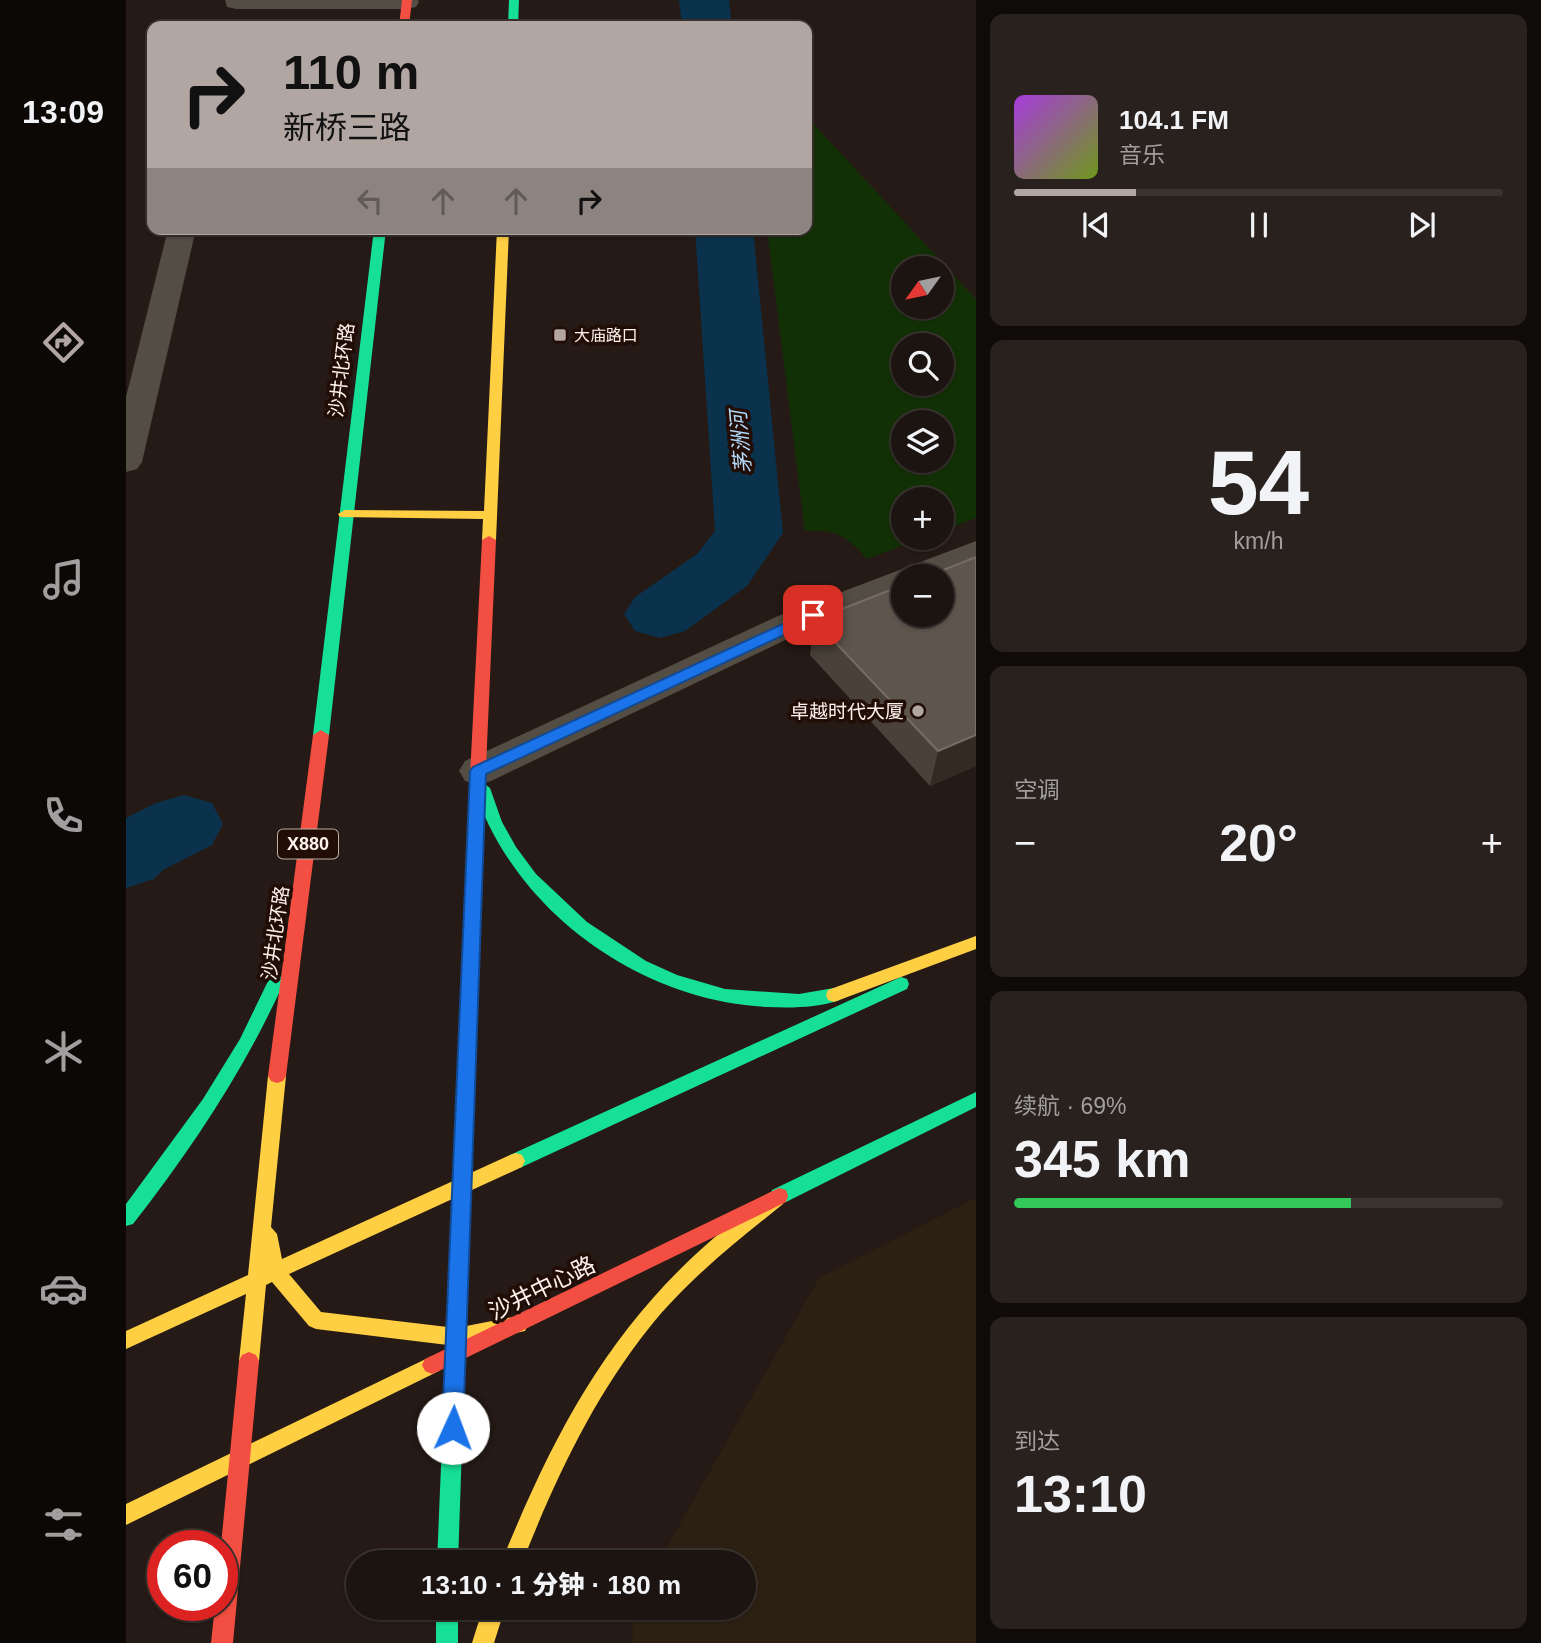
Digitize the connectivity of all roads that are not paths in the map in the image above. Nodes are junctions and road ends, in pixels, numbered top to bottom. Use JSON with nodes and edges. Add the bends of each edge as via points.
{"nodes":[{"id":1,"x":514,"y":0,"type":"edge"},
{"id":2,"x":236,"y":1,"type":"edge"},
{"id":3,"x":406,"y":10,"type":"edge"},
{"id":4,"x":231,"y":21,"type":"edge"},
{"id":5,"x":513,"y":21,"type":"edge"},
{"id":6,"x":181,"y":235,"type":"edge"},
{"id":7,"x":379,"y":235,"type":"edge"},
{"id":8,"x":503,"y":235,"type":"edge"},
{"id":9,"x":126,"y":462,"type":"edge"},
{"id":10,"x":345,"y":514,"type":"junction"},
{"id":11,"x":490,"y":515,"type":"junction"},
{"id":12,"x":976,"y":552,"type":"edge"},
{"id":13,"x":945,"y":564,"type":"edge"},
{"id":14,"x":891,"y":585,"type":"edge"},
{"id":15,"x":478,"y":771,"type":"junction"},
{"id":16,"x":310,"y":828,"type":"junction"},
{"id":17,"x":976,"y":942,"type":"edge"},
{"id":18,"x":976,"y":950,"type":"edge"},
{"id":19,"x":274,"y":1096,"type":"junction"},
{"id":20,"x":976,"y":1099,"type":"edge"},
{"id":21,"x":461,"y":1185,"type":"junction"},
{"id":22,"x":776,"y":1198,"type":"junction"},
{"id":23,"x":126,"y":1218,"type":"edge"},
{"id":24,"x":275,"y":1271,"type":"junction"},
{"id":25,"x":257,"y":1279,"type":"junction"},
{"id":26,"x":518,"y":1325,"type":"junction"},
{"id":27,"x":456,"y":1337,"type":"junction"},
{"id":28,"x":126,"y":1340,"type":"edge"},
{"id":29,"x":455,"y":1356,"type":"junction"},
{"id":30,"x":239,"y":1460,"type":"junction"},
{"id":31,"x":126,"y":1515,"type":"edge"},
{"id":32,"x":448,"y":1550,"type":"edge"},
{"id":33,"x":516,"y":1550,"type":"edge"},
{"id":34,"x":447,"y":1620,"type":"edge"},
{"id":35,"x":490,"y":1620,"type":"edge"},
{"id":36,"x":222,"y":1643,"type":"edge"},
{"id":37,"x":447,"y":1643,"type":"edge"},
{"id":38,"x":482,"y":1643,"type":"edge"}],
"edges":[{"from":1,"to":5,"type":"main road"},
{"from":2,"to":3,"type":"street"},
{"from":2,"to":4,"type":"street"},
{"from":6,"to":9,"type":"street"},
{"from":7,"to":10,"type":"main road","name":"沙井北环路","number":"X880"},
{"from":8,"to":11,"type":"main road"},
{"from":10,"to":11,"type":"main road"},
{"from":10,"to":16,"type":"main road","name":"沙井北环路","number":"X880"},
{"from":11,"to":15,"type":"main road"},
{"from":12,"to":13,"type":"street"},
{"from":14,"to":15,"type":"street","via":[[790,624]]},
{"from":15,"to":17,"type":"main road","via":[[497,827],[545,893],[618,953],[697,989],[737,998],[820,999]]},
{"from":15,"to":21,"type":"main road"},
{"from":16,"to":19,"type":"main road","name":"沙井北环路","number":"X880"},
{"from":16,"to":23,"type":"main road","via":[[283,967],[262,1017],[223,1084]]},
{"from":18,"to":21,"type":"main road"},
{"from":19,"to":24,"type":"main road","via":[[267,1227]]},
{"from":19,"to":25,"type":"main road","name":"沙井北环路","number":"X880"},
{"from":20,"to":22,"type":"main road","name":"沙井中心路"},
{"from":21,"to":24,"type":"main road"},
{"from":21,"to":27,"type":"main road"},
{"from":22,"to":26,"type":"main road","name":"沙井中心路"},
{"from":22,"to":33,"type":"main road","via":[[720,1244],[643,1321],[611,1366],[554,1466]]},
{"from":24,"to":25,"type":"main road"},
{"from":24,"to":27,"type":"main road","via":[[316,1320]]},
{"from":25,"to":28,"type":"main road"},
{"from":25,"to":30,"type":"main road","name":"沙井北环路","number":"X880"},
{"from":26,"to":27,"type":"main road"},
{"from":26,"to":29,"type":"main road","name":"沙井中心路"},
{"from":27,"to":29,"type":"main road"},
{"from":29,"to":30,"type":"main road","name":"沙井中心路"},
{"from":29,"to":32,"type":"main road"},
{"from":30,"to":31,"type":"main road","name":"沙井中心路"},
{"from":30,"to":36,"type":"main road","name":"沙井北环路","number":"X880"},
{"from":34,"to":37,"type":"main road"},
{"from":35,"to":38,"type":"main road"}]}
